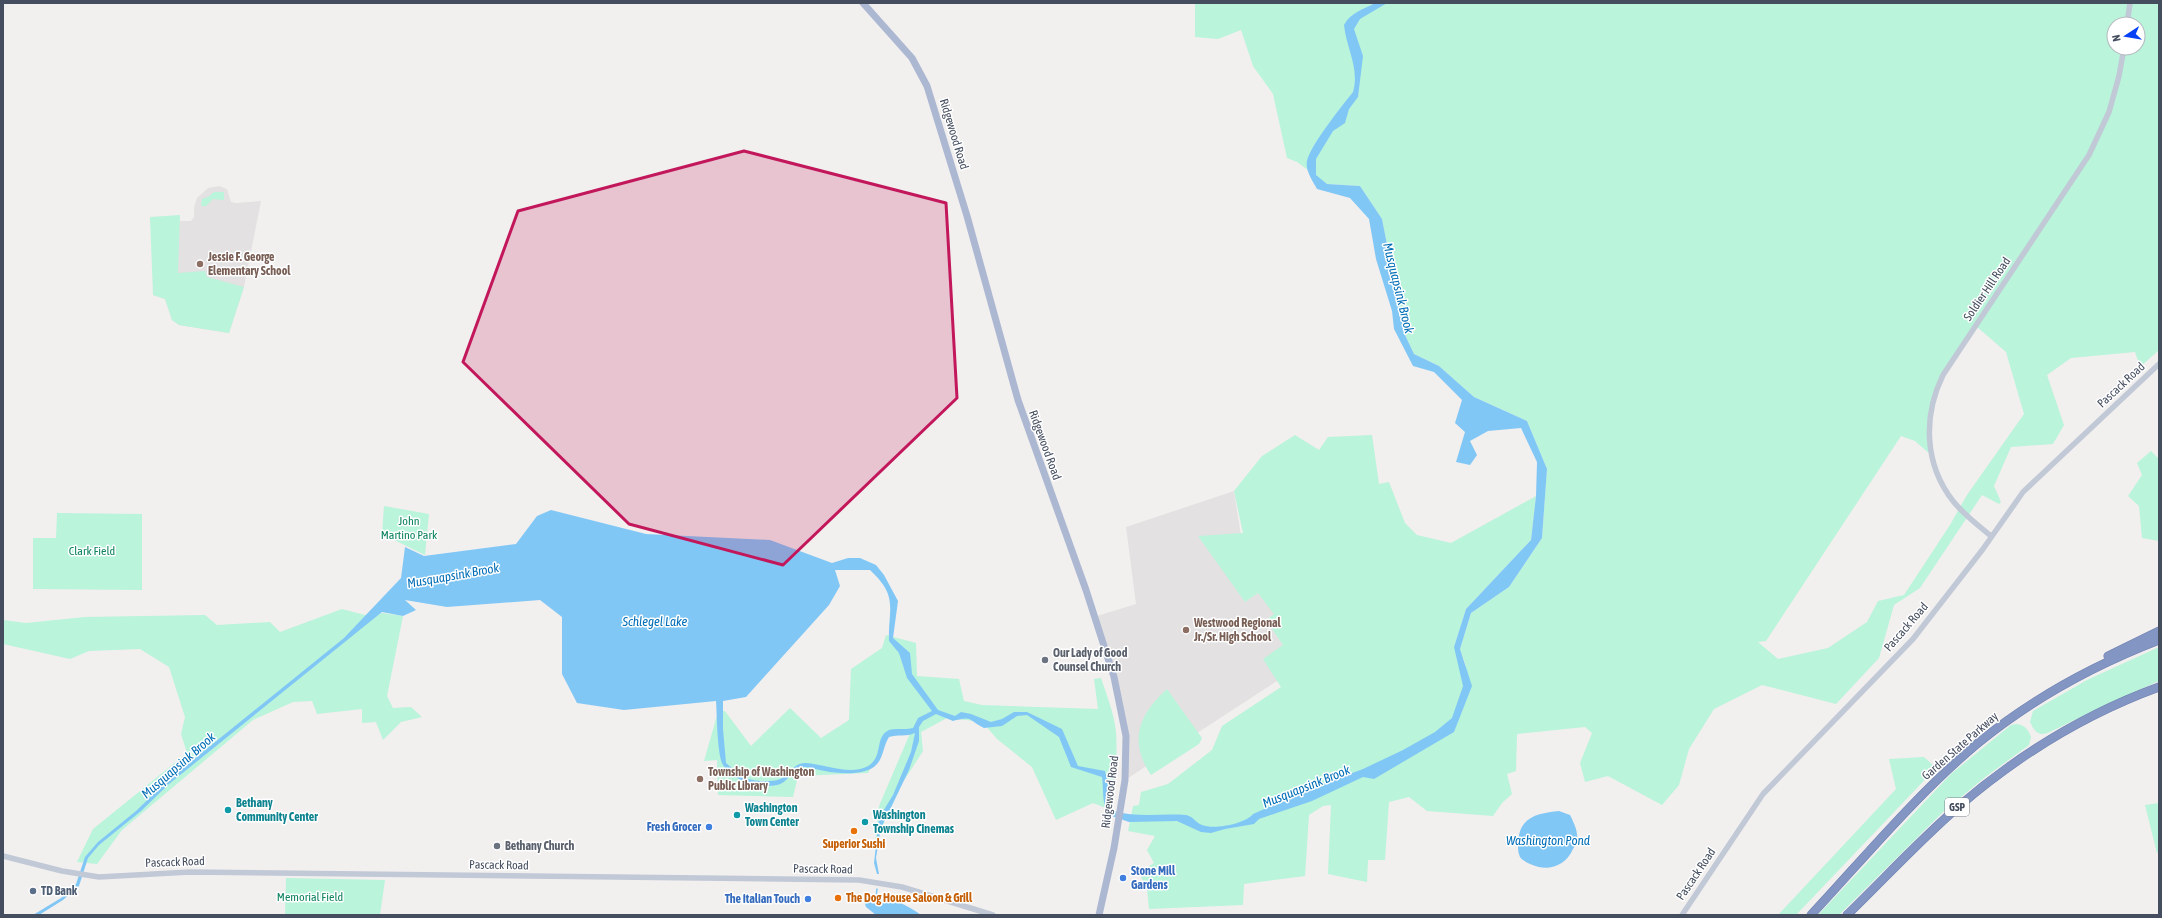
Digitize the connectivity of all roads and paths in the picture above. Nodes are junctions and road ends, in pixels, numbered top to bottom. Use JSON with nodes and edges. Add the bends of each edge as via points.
{"nodes":[{"id":1,"x":863,"y":3,"type":"edge"},
{"id":2,"x":2130,"y":3,"type":"edge"},
{"id":3,"x":2128,"y":16,"type":"edge"},
{"id":4,"x":2123,"y":56,"type":"edge"},
{"id":5,"x":2159,"y":364,"type":"edge"},
{"id":6,"x":1991,"y":536,"type":"junction"},
{"id":7,"x":2159,"y":631,"type":"edge"},
{"id":8,"x":2159,"y":640,"type":"edge"},
{"id":9,"x":2063,"y":685,"type":"junction"},
{"id":10,"x":2159,"y":687,"type":"edge"},
{"id":11,"x":2159,"y":693,"type":"edge"},
{"id":12,"x":2115,"y":705,"type":"junction"},
{"id":13,"x":3,"y":856,"type":"edge"},
{"id":14,"x":993,"y":915,"type":"edge"},
{"id":15,"x":1099,"y":915,"type":"edge"},
{"id":16,"x":1682,"y":915,"type":"edge"},
{"id":17,"x":1811,"y":915,"type":"edge"},
{"id":18,"x":1847,"y":915,"type":"edge"}],
"edges":[{"from":1,"to":15,"type":"main road","name":"Ridgewood Road","via":[[918,67],[934,106],[1018,400],[1114,678],[1126,736],[1125,780],[1119,824]]},
{"from":2,"to":3,"type":"street"},
{"from":4,"to":6,"type":"street","name":"Soldier Hill Road","via":[[2110,107],[2089,155],[1943,374],[1934,397],[1929,432],[1931,455],[1939,478],[1960,510]]},
{"from":5,"to":6,"type":"street","name":"Pascack Road","via":[[2030,484]]},
{"from":6,"to":16,"type":"street","name":"Pascack Road","via":[[1912,639],[1763,794]]},
{"from":7,"to":9,"type":"highway","via":[[2092,664]]},
{"from":8,"to":9,"type":"highway","name":"Garden State Parkway","via":[[2124,654]]},
{"from":9,"to":17,"type":"highway","name":"Garden State Parkway","via":[[2010,719],[1960,758]]},
{"from":10,"to":12,"type":"highway","number":"GSP"},
{"from":11,"to":12,"type":"highway"},
{"from":12,"to":18,"type":"highway","number":"GSP","via":[[2054,737],[1984,785],[1933,830]]},
{"from":13,"to":14,"type":"street","name":"Pascack Road","via":[[99,877],[193,872],[859,880],[897,886]]}]}
